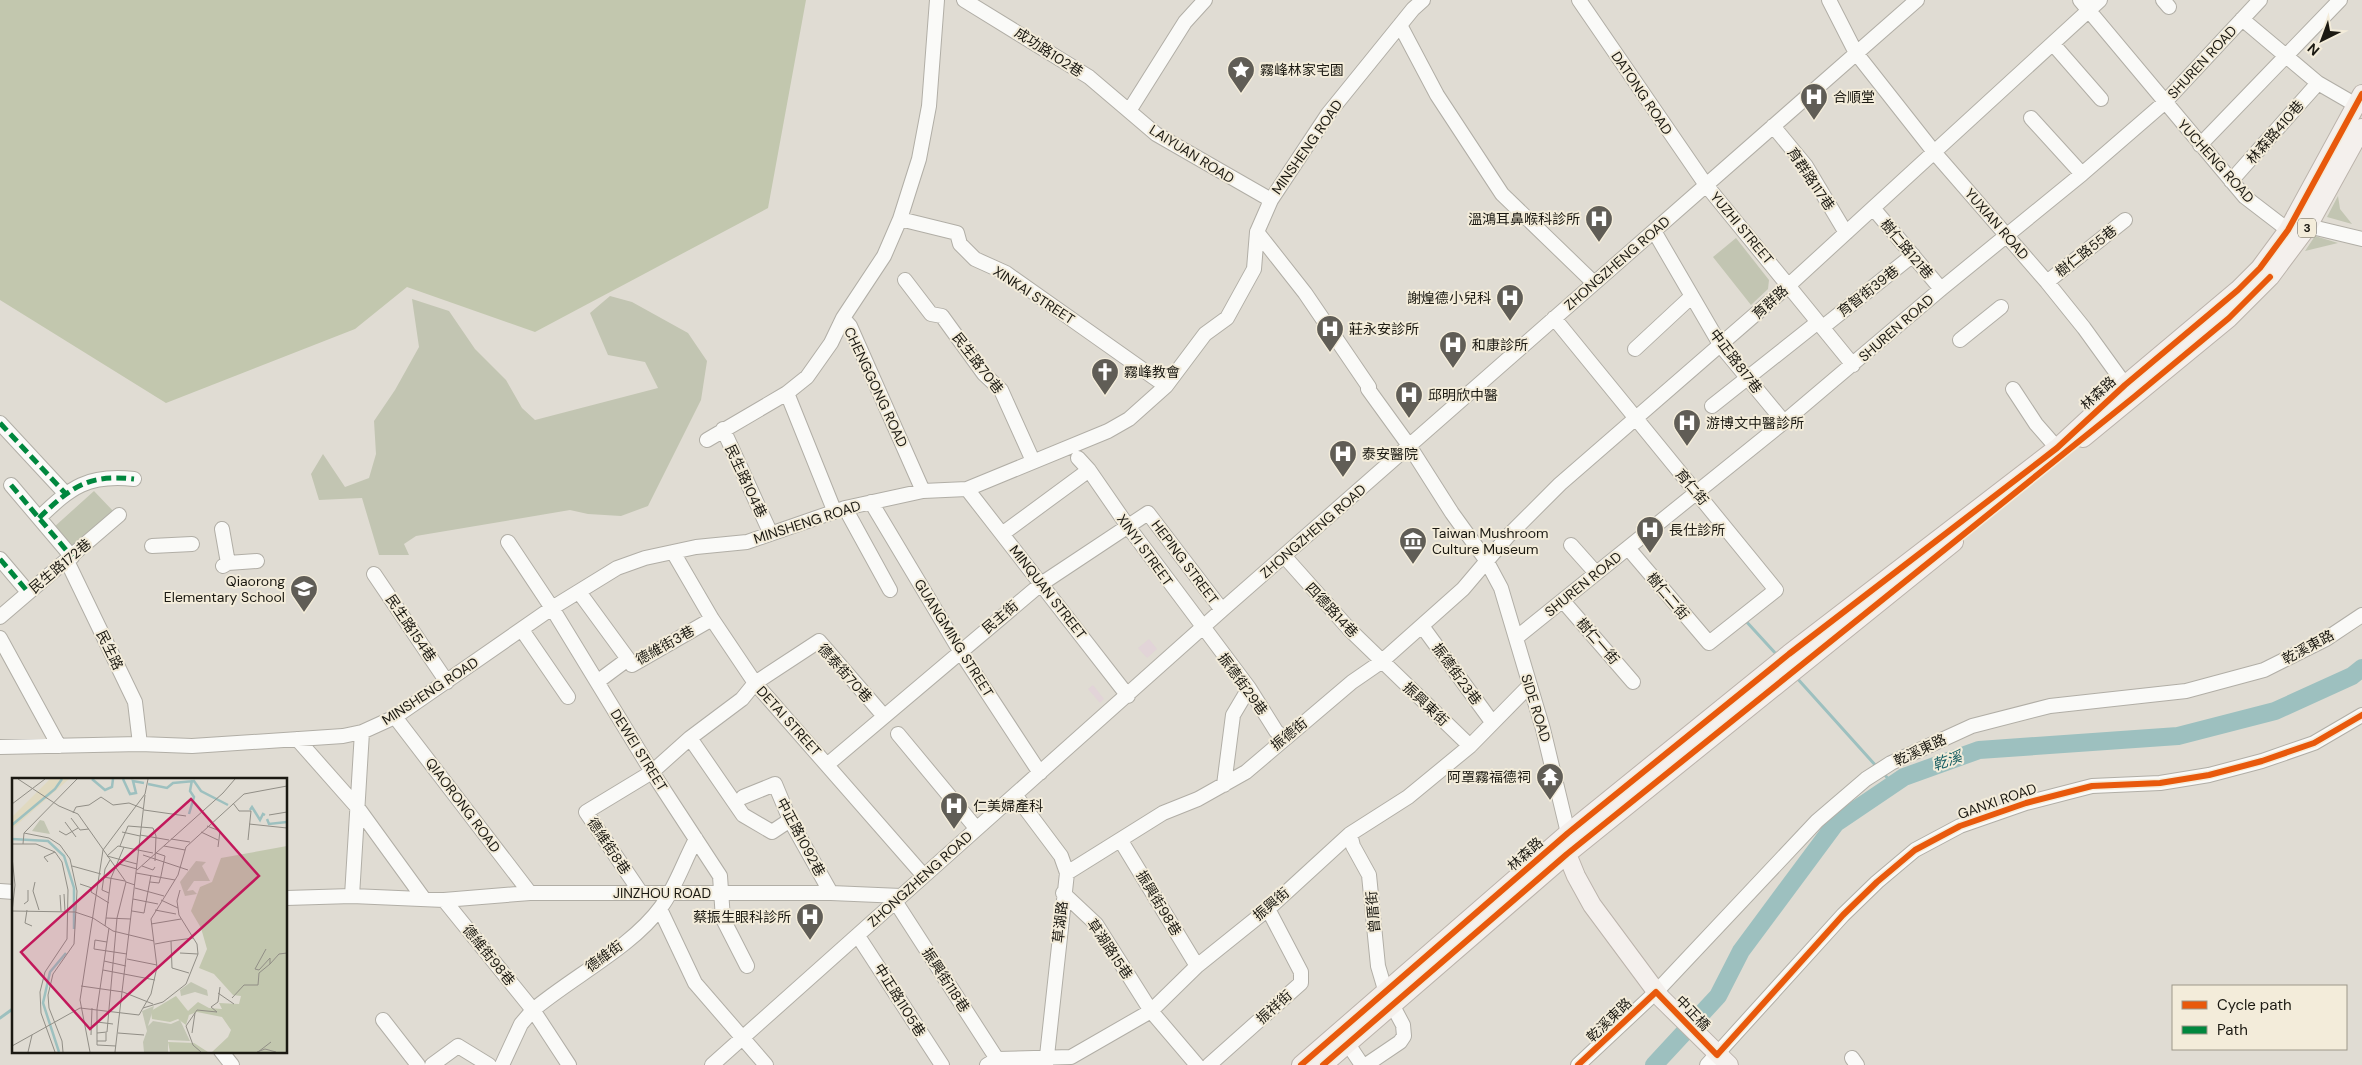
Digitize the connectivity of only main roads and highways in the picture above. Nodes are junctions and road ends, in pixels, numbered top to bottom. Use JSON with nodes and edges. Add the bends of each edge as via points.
{"nodes":[{"id":1,"x":2359,"y":100,"type":"edge"},
{"id":2,"x":2362,"y":128,"type":"edge"},
{"id":3,"x":2129,"y":391,"type":"junction"},
{"id":4,"x":1794,"y":659,"type":"junction"},
{"id":5,"x":1776,"y":674,"type":"junction"},
{"id":6,"x":1568,"y":833,"type":"junction"},
{"id":7,"x":1567,"y":854,"type":"junction"},
{"id":8,"x":1659,"y":995,"type":"joint"},
{"id":9,"x":1390,"y":999,"type":"junction"},
{"id":10,"x":1715,"y":1058,"type":"edge"},
{"id":11,"x":1301,"y":1065,"type":"edge"},
{"id":12,"x":1324,"y":1065,"type":"edge"}],
"edges":[{"from":1,"to":3,"type":"main road","name":"林森路","number":"3","via":[[2288,230],[2260,268]]},
{"from":2,"to":3,"type":"main road","name":"林森路","number":"3","via":[[2308,226],[2270,277],[2229,318]]},
{"from":3,"to":4,"type":"main road","name":"林森路","number":"3"},
{"from":3,"to":4,"type":"main road","name":"林森路","number":"3"},
{"from":4,"to":5,"type":"main road","number":"3"},
{"from":5,"to":6,"type":"main road","name":"林森路","number":"3"},
{"from":5,"to":7,"type":"main road","name":"林森路","number":"3"},
{"from":6,"to":7,"type":"main road","name":"SIDE ROAD"},
{"from":6,"to":9,"type":"main road","name":"林森路","number":"3"},
{"from":7,"to":8,"type":"main road","name":"SIDE ROAD","via":[[1592,905]]},
{"from":7,"to":9,"type":"main road","name":"林森路","number":"3"},
{"from":8,"to":10,"type":"main road","name":"中正橋"},
{"from":9,"to":11,"type":"main road","name":"林森路","number":"3"},
{"from":9,"to":12,"type":"main road","name":"林森路","number":"3"}]}
